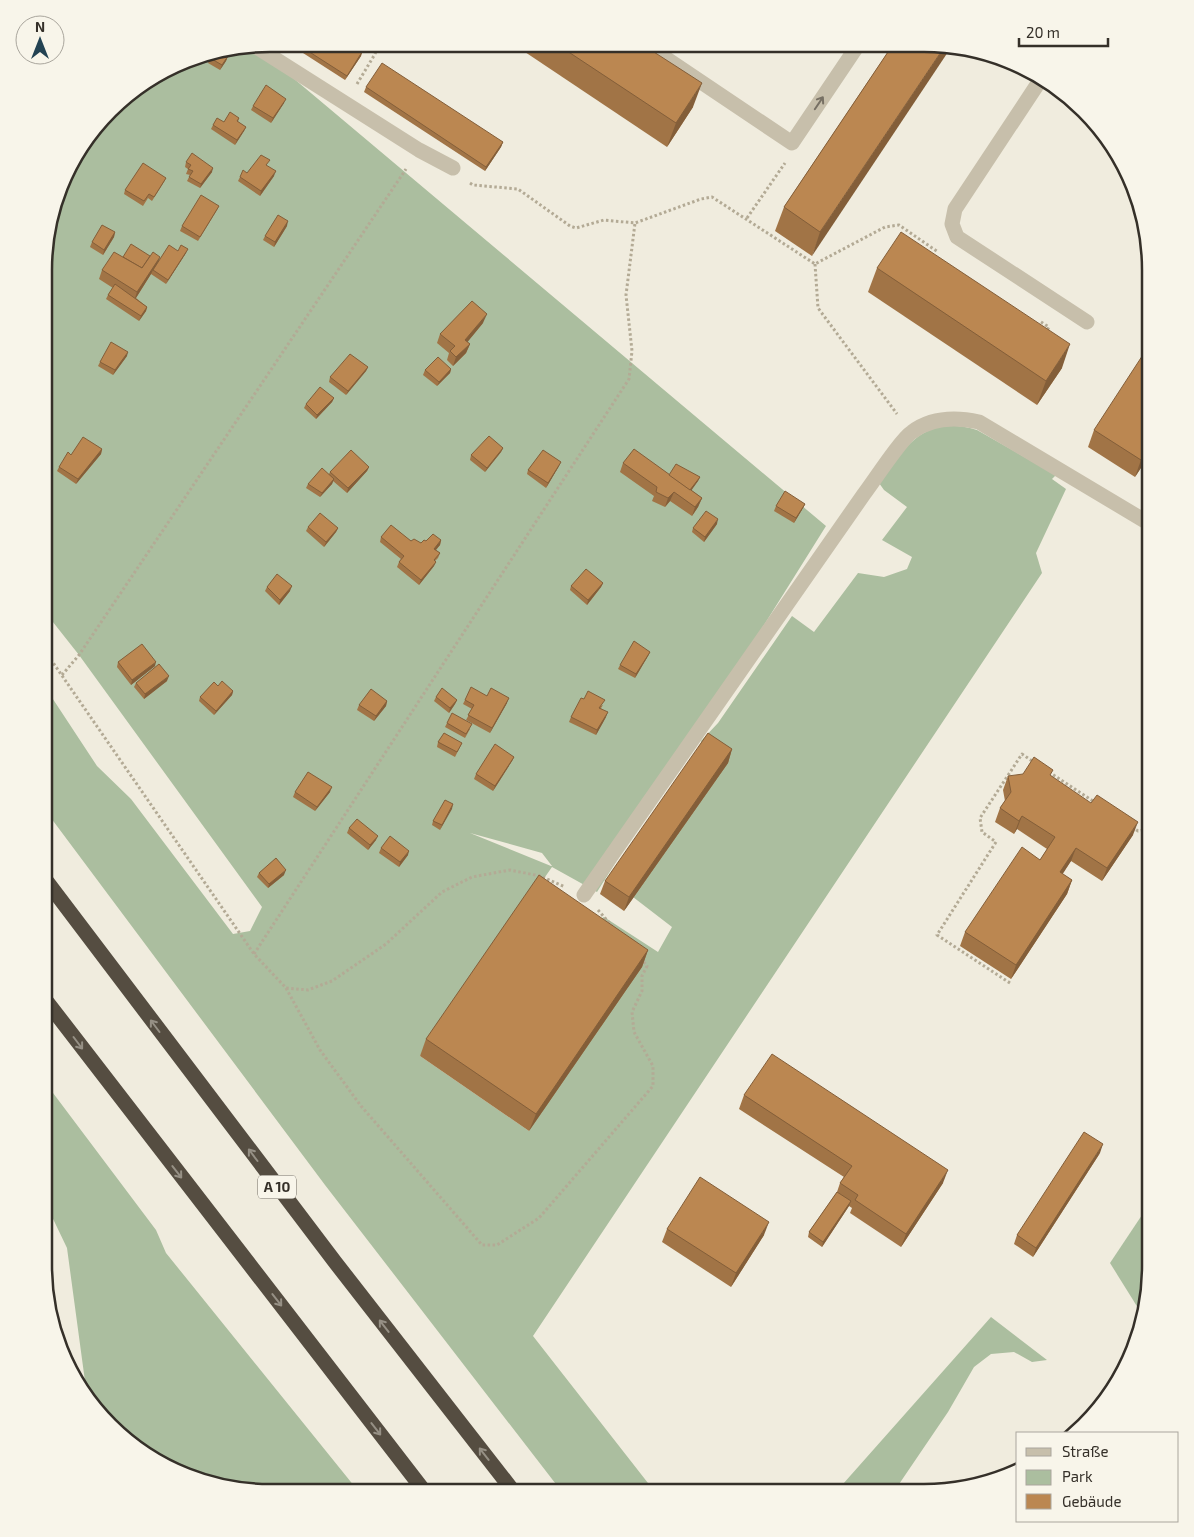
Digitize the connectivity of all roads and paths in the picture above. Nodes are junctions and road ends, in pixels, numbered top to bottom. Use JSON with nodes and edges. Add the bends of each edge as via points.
{"nodes":[{"id":1,"x":264,"y":52,"type":"edge"},
{"id":2,"x":376,"y":52,"type":"edge"},
{"id":3,"x":656,"y":52,"type":"edge"},
{"id":4,"x":854,"y":52,"type":"edge"},
{"id":5,"x":1037,"y":85,"type":"edge"},
{"id":6,"x":345,"y":103,"type":"junction"},
{"id":7,"x":792,"y":143,"type":"junction"},
{"id":8,"x":419,"y":150,"type":"junction"},
{"id":9,"x":453,"y":168,"type":"joint"},
{"id":10,"x":747,"y":218,"type":"junction"},
{"id":11,"x":635,"y":223,"type":"junction"},
{"id":12,"x":938,"y":252,"type":"junction"},
{"id":13,"x":934,"y":258,"type":"edge"},
{"id":14,"x":946,"y":258,"type":"dead end"},
{"id":15,"x":815,"y":264,"type":"junction"},
{"id":16,"x":1033,"y":317,"type":"edge"},
{"id":17,"x":1087,"y":322,"type":"dead end"},
{"id":18,"x":1041,"y":339,"type":"edge"},
{"id":19,"x":911,"y":432,"type":"junction"},
{"id":20,"x":1142,"y":519,"type":"edge"},
{"id":21,"x":53,"y":662,"type":"edge"},
{"id":22,"x":62,"y":675,"type":"junction"},
{"id":23,"x":1039,"y":765,"type":"edge"},
{"id":24,"x":1047,"y":770,"type":"edge"},
{"id":25,"x":1105,"y":809,"type":"edge"},
{"id":26,"x":1130,"y":825,"type":"edge"},
{"id":27,"x":1142,"y":830,"type":"edge"},
{"id":28,"x":53,"y":891,"type":"edge"},
{"id":29,"x":584,"y":896,"type":"junction"},
{"id":30,"x":618,"y":932,"type":"edge"},
{"id":31,"x":254,"y":954,"type":"junction"},
{"id":32,"x":638,"y":954,"type":"edge"},
{"id":33,"x":1010,"y":983,"type":"edge"},
{"id":34,"x":286,"y":988,"type":"junction"},
{"id":35,"x":53,"y":1010,"type":"edge"},
{"id":36,"x":418,"y":1484,"type":"edge"},
{"id":37,"x":508,"y":1484,"type":"edge"}],
"edges":[{"from":1,"to":6,"type":"lane"},
{"from":2,"to":6,"type":"path"},
{"from":3,"to":7,"type":"lane"},
{"from":7,"to":4,"type":"lane","one_way":true},
{"from":5,"to":17,"type":"lane","via":[[955,210],[952,224],[957,237]]},
{"from":6,"to":8,"type":"lane"},
{"from":7,"to":10,"type":"path","via":[[789,157]]},
{"from":8,"to":9,"type":"lane"},
{"from":8,"to":22,"type":"path"},
{"from":9,"to":11,"type":"path","via":[[473,185],[518,189],[576,228],[604,220]]},
{"from":10,"to":11,"type":"path","via":[[712,197]]},
{"from":10,"to":15,"type":"path"},
{"from":11,"to":31,"type":"path","via":[[626,296],[632,350],[629,380]]},
{"from":12,"to":13,"type":"path"},
{"from":12,"to":14,"type":"path"},
{"from":12,"to":15,"type":"path","via":[[899,225],[885,227]]},
{"from":15,"to":19,"type":"path","via":[[818,308]]},
{"from":16,"to":18,"type":"path","via":[[1049,327]]},
{"from":19,"to":20,"type":"lane","via":[[933,422],[958,417],[979,422]]},
{"from":19,"to":29,"type":"lane","via":[[864,494]]},
{"from":21,"to":22,"type":"path"},
{"from":22,"to":31,"type":"path"},
{"from":23,"to":33,"type":"path","via":[[1022,754],[980,818],[982,832],[996,842],[937,935]]},
{"from":24,"to":25,"type":"path"},
{"from":26,"to":27,"type":"path"},
{"from":37,"to":28,"type":"highway","number":"A 10","one_way":true},
{"from":29,"to":30,"type":"path"},
{"from":29,"to":34,"type":"path","via":[[540,876],[510,870],[472,877],[442,892],[386,944],[332,982],[308,990]]},
{"from":31,"to":34,"type":"path"},
{"from":32,"to":34,"type":"path","via":[[647,966],[642,976],[642,991],[632,1012],[634,1032],[653,1066],[653,1086],[539,1218],[497,1245],[482,1245],[361,1106],[320,1050]]},
{"from":35,"to":36,"type":"highway","one_way":true}]}
